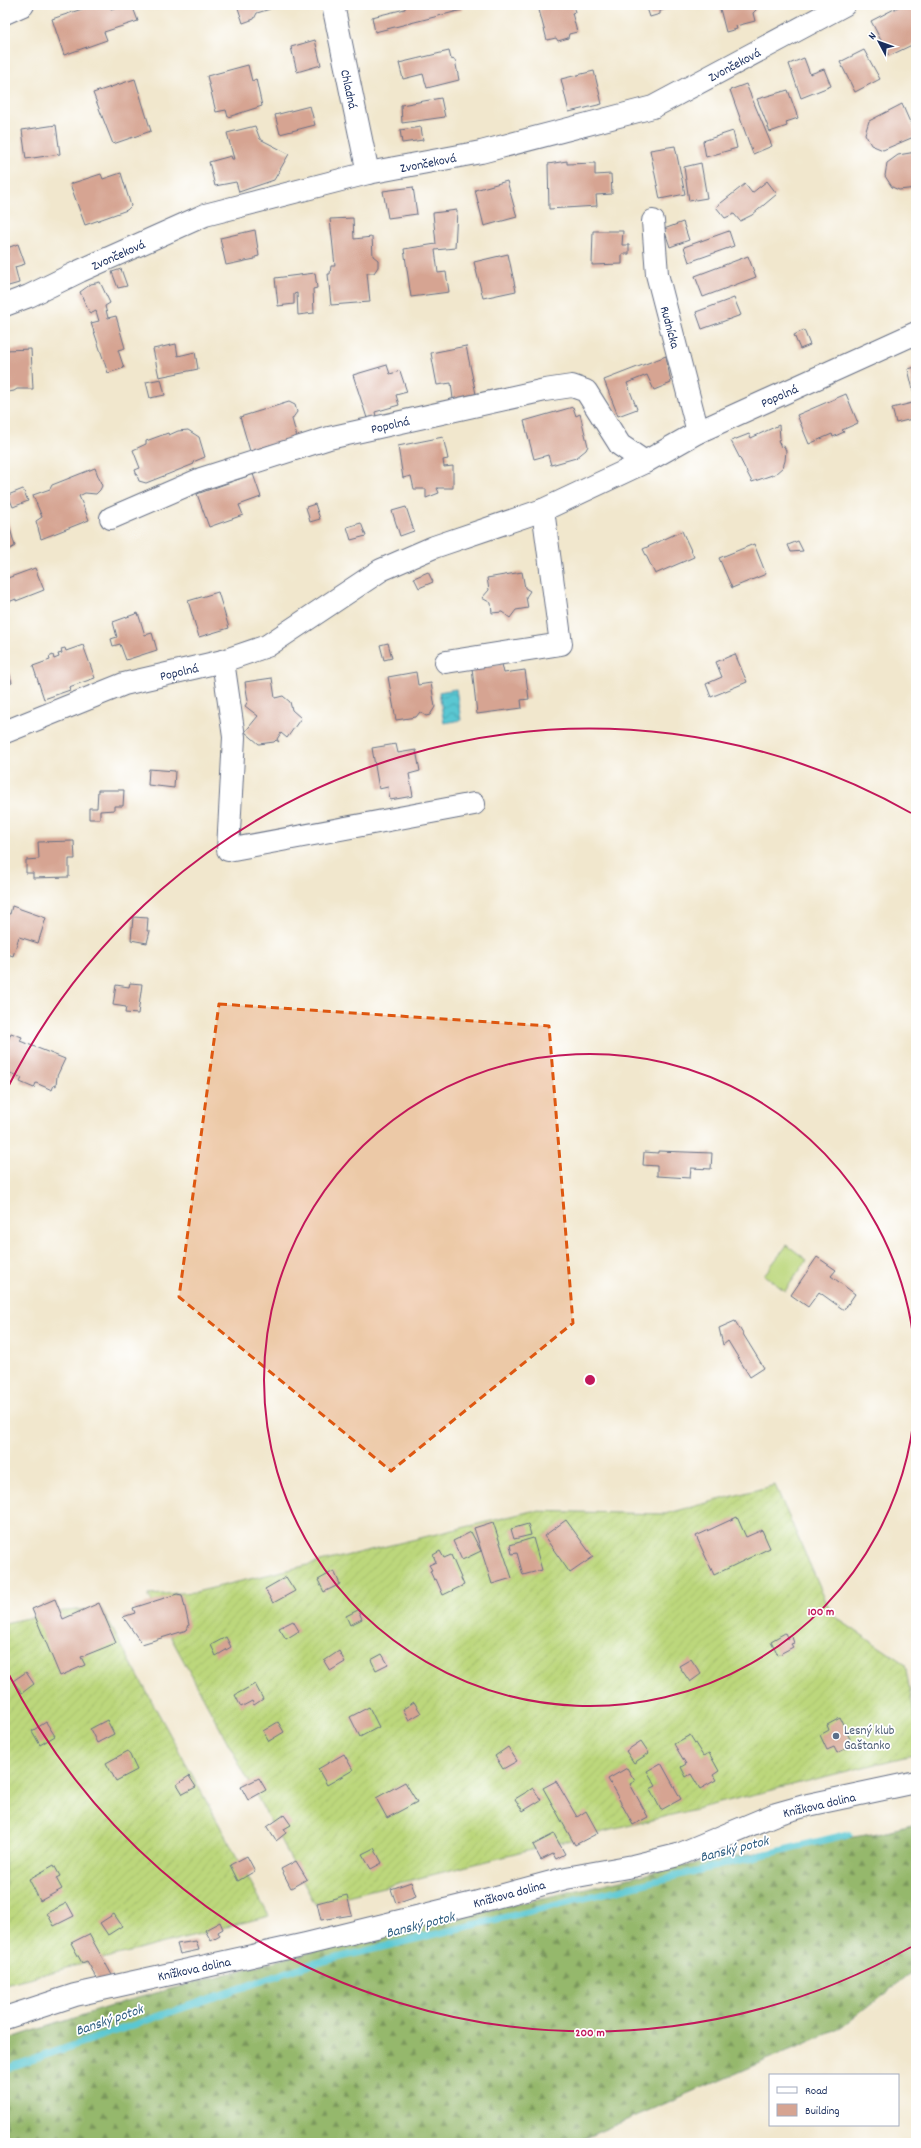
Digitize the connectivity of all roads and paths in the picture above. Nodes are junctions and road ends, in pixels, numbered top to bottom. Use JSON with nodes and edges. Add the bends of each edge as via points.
{"nodes":[{"id":1,"x":23,"y":5,"type":"edge"},
{"id":2,"x":332,"y":5,"type":"edge"},
{"id":3,"x":844,"y":5,"type":"edge"},
{"id":4,"x":5,"y":13,"type":"edge"},
{"id":5,"x":368,"y":173,"type":"junction"},
{"id":6,"x":653,"y":221,"type":"dead end"},
{"id":7,"x":5,"y":305,"type":"edge"},
{"id":8,"x":916,"y":333,"type":"edge"},
{"id":9,"x":698,"y":432,"type":"junction"},
{"id":10,"x":644,"y":462,"type":"junction"},
{"id":11,"x":543,"y":510,"type":"junction"},
{"id":12,"x":111,"y":518,"type":"dead end"},
{"id":13,"x":223,"y":661,"type":"junction"},
{"id":14,"x":446,"y":662,"type":"dead end"},
{"id":15,"x":5,"y":732,"type":"edge"},
{"id":16,"x":474,"y":804,"type":"dead end"},
{"id":17,"x":916,"y":1782,"type":"edge"},
{"id":18,"x":5,"y":2018,"type":"edge"}],
"edges":[{"from":1,"to":4,"type":"street"},
{"from":2,"to":5,"type":"street","name":"Chladná"},
{"from":3,"to":5,"type":"street","name":"Zvončeková","via":[[653,107],[481,152]]},
{"from":5,"to":7,"type":"street","name":"Zvončeková","via":[[205,215]]},
{"from":6,"to":9,"type":"street","name":"Rudnícka","via":[[657,274]]},
{"from":8,"to":9,"type":"street","name":"Popolná"},
{"from":9,"to":10,"type":"street","name":"Popolná"},
{"from":10,"to":11,"type":"street","name":"Popolná"},
{"from":10,"to":12,"type":"street","name":"Popolná","via":[[620,445],[586,391],[572,386],[329,438],[201,479]]},
{"from":11,"to":13,"type":"street","name":"Popolná","via":[[434,547],[381,570],[267,646]]},
{"from":11,"to":14,"type":"street","via":[[561,644]]},
{"from":13,"to":15,"type":"street","name":"Popolná","via":[[124,684]]},
{"from":13,"to":16,"type":"street","via":[[234,737],[228,850],[320,835]]},
{"from":17,"to":18,"type":"street","name":"Knižkova dolina","via":[[776,1814],[678,1855],[566,1878],[306,1944],[82,1993]]}]}
